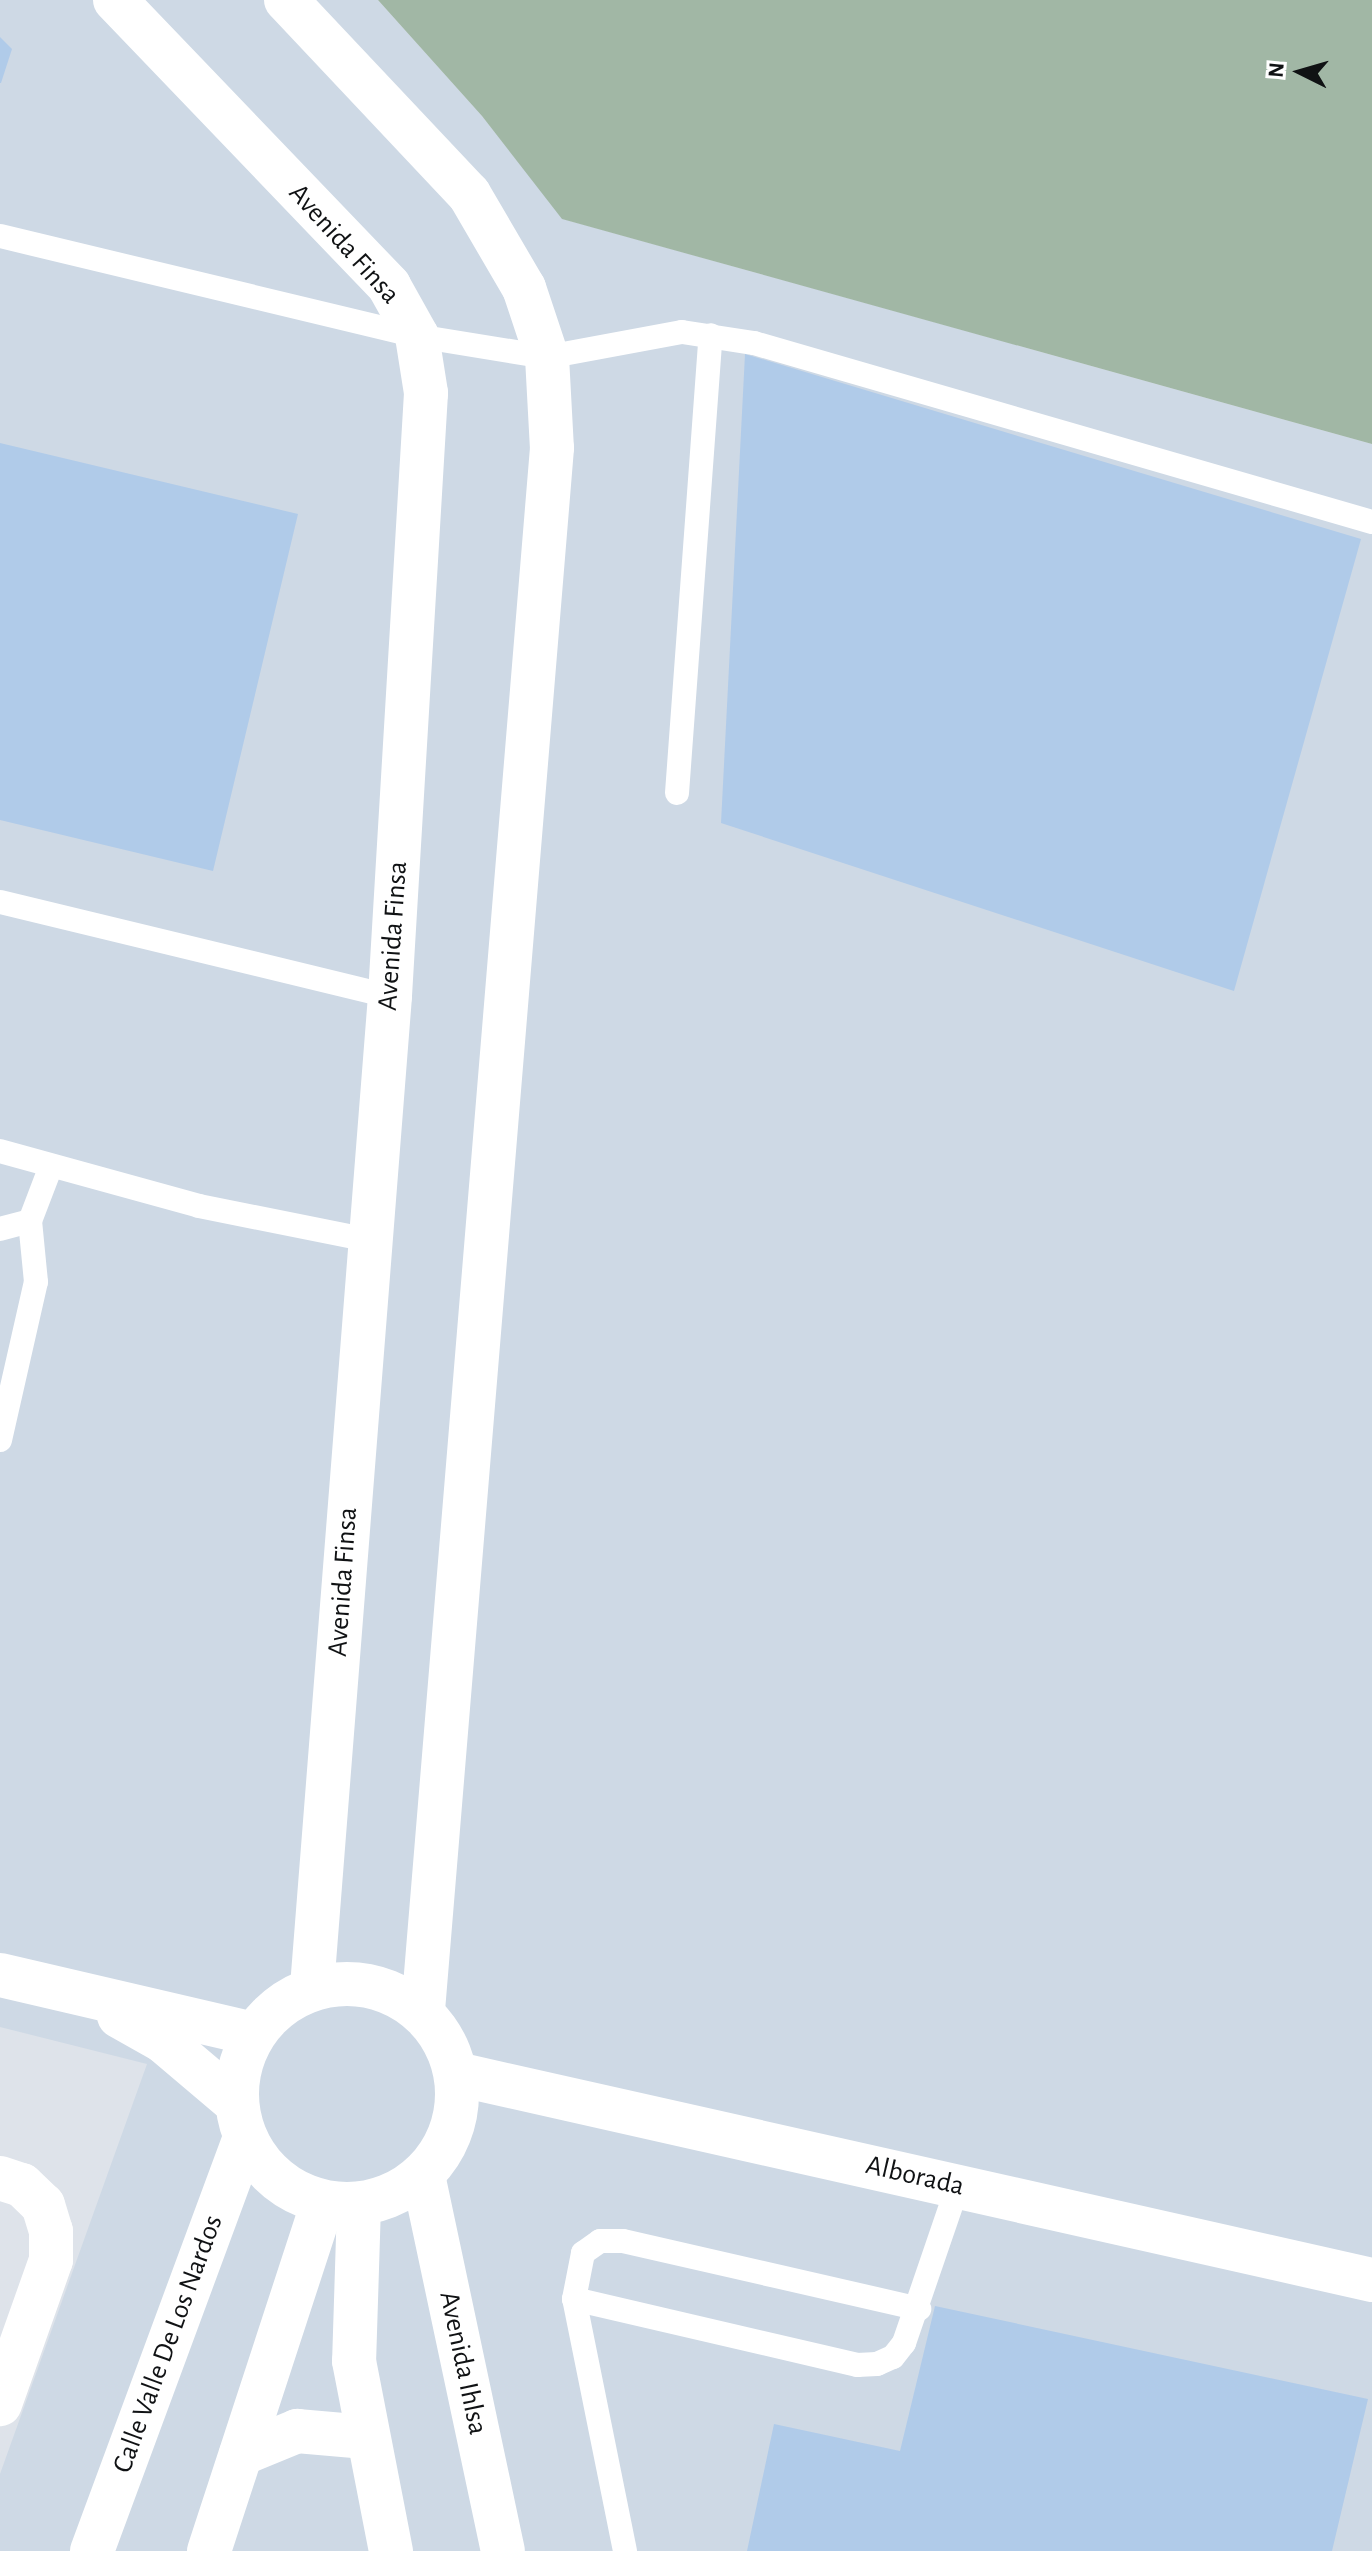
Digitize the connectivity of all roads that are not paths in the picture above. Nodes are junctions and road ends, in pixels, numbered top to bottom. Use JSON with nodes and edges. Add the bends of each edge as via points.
{"nodes":[{"id":1,"x":115,"y":0,"type":"edge"},
{"id":2,"x":286,"y":0,"type":"edge"},
{"id":3,"x":0,"y":236,"type":"edge"},
{"id":4,"x":711,"y":335,"type":"junction"},
{"id":5,"x":417,"y":336,"type":"junction"},
{"id":6,"x":547,"y":357,"type":"junction"},
{"id":7,"x":1372,"y":522,"type":"edge"},
{"id":8,"x":677,"y":793,"type":"dead end"},
{"id":9,"x":0,"y":902,"type":"edge"},
{"id":10,"x":390,"y":996,"type":"junction"},
{"id":11,"x":0,"y":1151,"type":"edge"},
{"id":12,"x":51,"y":1166,"type":"junction"},
{"id":13,"x":30,"y":1221,"type":"junction"},
{"id":14,"x":0,"y":1229,"type":"edge"},
{"id":15,"x":369,"y":1240,"type":"junction"},
{"id":16,"x":0,"y":1440,"type":"edge"},
{"id":17,"x":0,"y":1975,"type":"edge"},
{"id":18,"x":312,"y":1988,"type":"junction"},
{"id":19,"x":86,"y":1997,"type":"junction"},
{"id":20,"x":423,"y":2012,"type":"junction"},
{"id":21,"x":253,"y":2034,"type":"junction"},
{"id":22,"x":457,"y":2074,"type":"junction"},
{"id":23,"x":240,"y":2120,"type":"junction"},
{"id":24,"x":423,"y":2175,"type":"junction"},
{"id":25,"x":0,"y":2178,"type":"edge"},
{"id":26,"x":958,"y":2185,"type":"junction"},
{"id":27,"x":341,"y":2204,"type":"junction"},
{"id":28,"x":1372,"y":2280,"type":"edge"},
{"id":29,"x":574,"y":2299,"type":"junction"},
{"id":30,"x":919,"y":2309,"type":"junction"},
{"id":31,"x":0,"y":2404,"type":"edge"},
{"id":32,"x":366,"y":2437,"type":"junction"},
{"id":33,"x":241,"y":2454,"type":"junction"},
{"id":34,"x":92,"y":2551,"type":"edge"},
{"id":35,"x":209,"y":2551,"type":"edge"},
{"id":36,"x":391,"y":2551,"type":"edge"},
{"id":37,"x":503,"y":2551,"type":"edge"},
{"id":38,"x":625,"y":2551,"type":"edge"}],
"edges":[{"from":1,"to":5,"type":"street","name":"Avenida Finsa","via":[[389,286]]},
{"from":2,"to":6,"type":"street","via":[[469,194],[524,288]]},
{"from":3,"to":5,"type":"lane"},
{"from":4,"to":6,"type":"lane","via":[[682,332]]},
{"from":4,"to":7,"type":"lane","via":[[754,343]]},
{"from":4,"to":8,"type":"lane"},
{"from":5,"to":6,"type":"lane"},
{"from":5,"to":10,"type":"street","name":"Avenida Finsa","via":[[426,393]]},
{"from":6,"to":20,"type":"street","via":[[552,448]]},
{"from":9,"to":10,"type":"lane"},
{"from":10,"to":15,"type":"street","name":"Avenida Finsa"},
{"from":11,"to":12,"type":"lane"},
{"from":12,"to":13,"type":"lane"},
{"from":12,"to":15,"type":"lane","via":[[199,1206]]},
{"from":13,"to":14,"type":"lane"},
{"from":13,"to":16,"type":"lane","via":[[36,1282]]},
{"from":15,"to":18,"type":"street","name":"Avenida Finsa"},
{"from":17,"to":19,"type":"street"},
{"from":18,"to":20,"type":"street","via":[[354,1982],[394,1993]]},
{"from":18,"to":21,"type":"street","via":[[289,1998]]},
{"from":19,"to":21,"type":"street"},
{"from":19,"to":23,"type":"street","via":[[163,2041]]},
{"from":20,"to":22,"type":"street","via":[[445,2041]]},
{"from":21,"to":23,"type":"street","via":[[239,2067]]},
{"from":22,"to":24,"type":"street","via":[[457,2111]]},
{"from":22,"to":26,"type":"street","name":"Alborada"},
{"from":23,"to":27,"type":"street","via":[[263,2167],[291,2190]]},
{"from":23,"to":34,"type":"street","name":"Calle Valle De Los Nardos"},
{"from":24,"to":27,"type":"street","via":[[393,2195]]},
{"from":24,"to":37,"type":"street","name":"Avenida Ihlsa"},
{"from":25,"to":31,"type":"street","via":[[22,2185],[43,2205],[51,2231],[51,2260]]},
{"from":26,"to":28,"type":"street","name":"Alborada"},
{"from":26,"to":30,"type":"lane"},
{"from":27,"to":32,"type":"street"},
{"from":27,"to":33,"type":"street"},
{"from":29,"to":30,"type":"lane","via":[[857,2365],[893,2357]]},
{"from":29,"to":30,"type":"lane","via":[[583,2253],[600,2241],[623,2241]]},
{"from":29,"to":38,"type":"lane"},
{"from":32,"to":33,"type":"street","via":[[297,2431]]},
{"from":32,"to":36,"type":"street"},
{"from":33,"to":35,"type":"street"}]}
